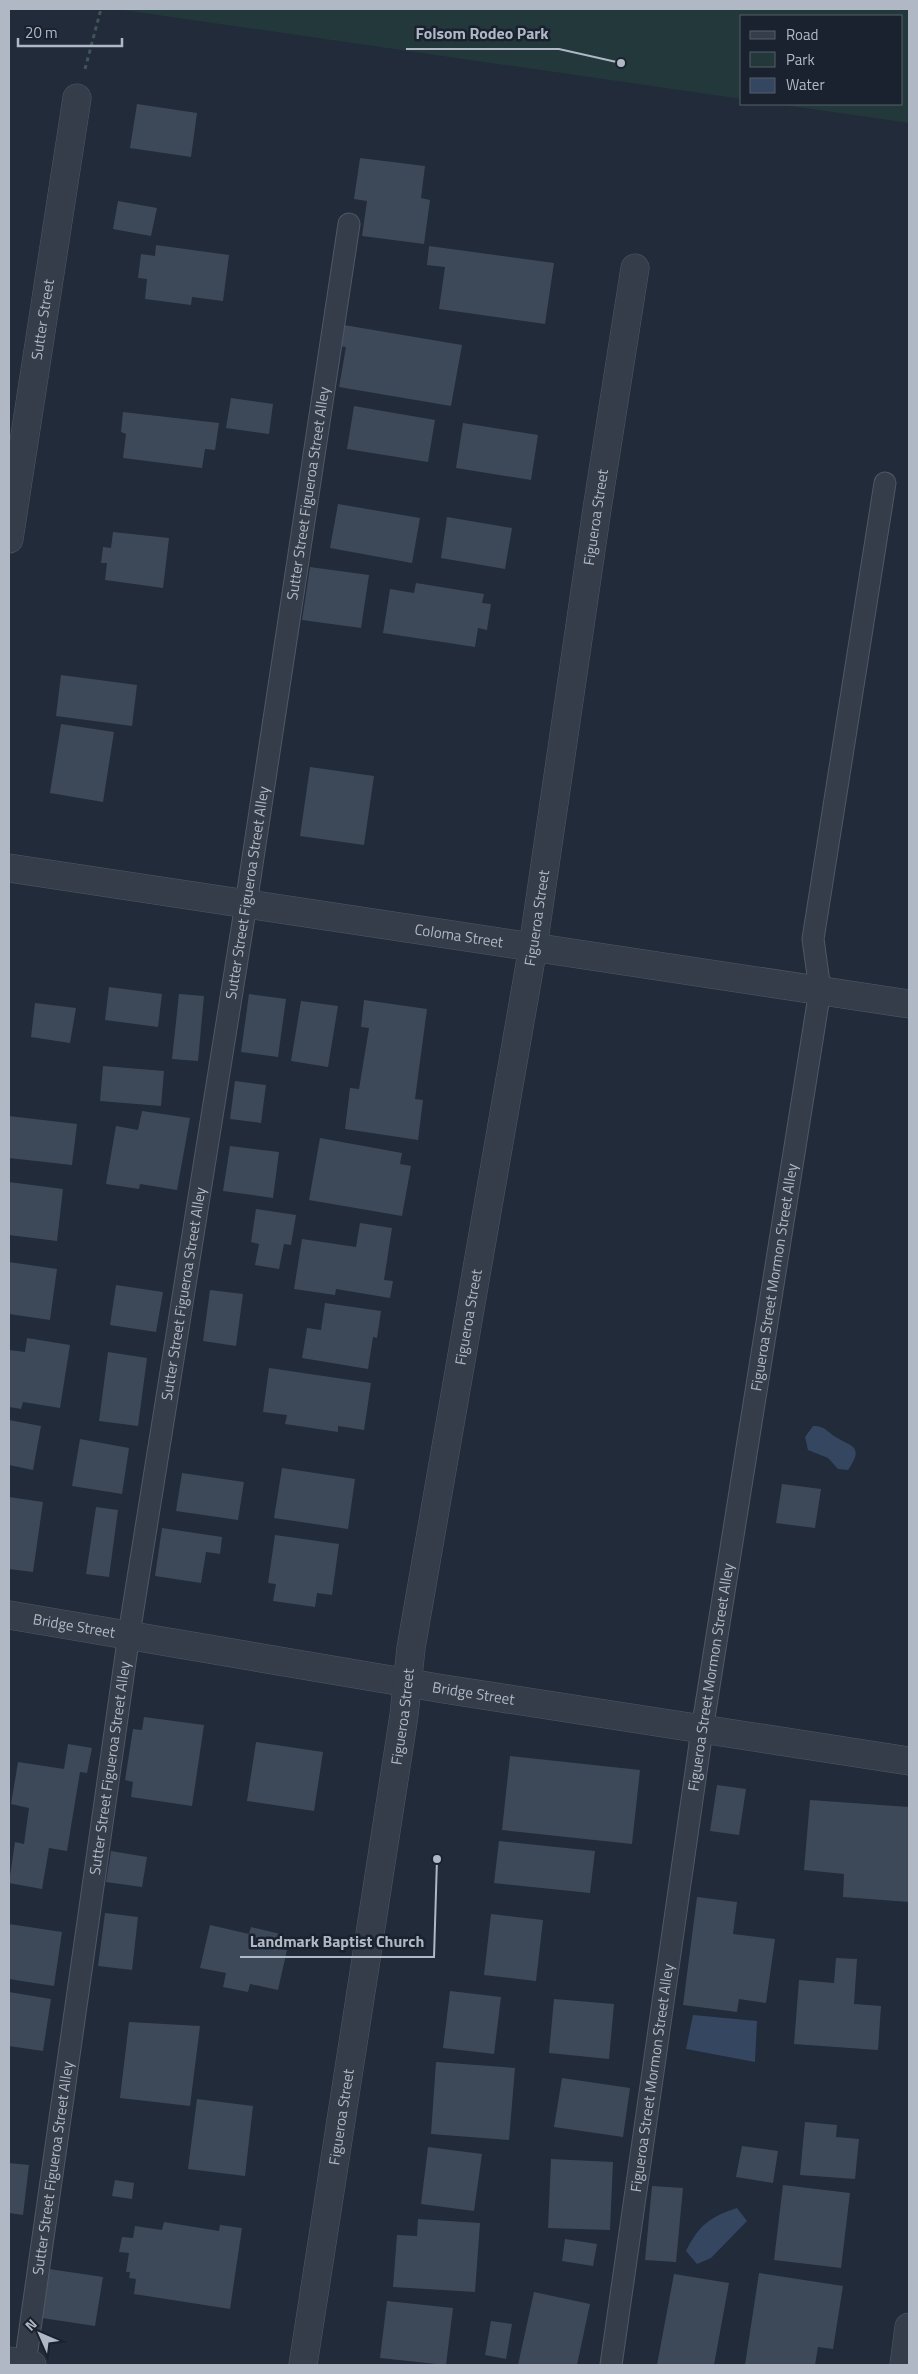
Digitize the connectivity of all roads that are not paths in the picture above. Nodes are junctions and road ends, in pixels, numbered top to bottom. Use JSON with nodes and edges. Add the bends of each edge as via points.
{"nodes":[{"id":1,"x":77,"y":98,"type":"road end"},
{"id":2,"x":349,"y":224,"type":"dead end"},
{"id":3,"x":636,"y":268,"type":"dead end"},
{"id":4,"x":886,"y":483,"type":"dead end"},
{"id":5,"x":9,"y":539,"type":"edge"},
{"id":6,"x":9,"y":868,"type":"edge"},
{"id":7,"x":246,"y":904,"type":"junction"},
{"id":8,"x":533,"y":947,"type":"junction"},
{"id":9,"x":820,"y":990,"type":"junction"},
{"id":10,"x":909,"y":1004,"type":"edge"},
{"id":11,"x":9,"y":1616,"type":"edge"},
{"id":12,"x":129,"y":1634,"type":"junction"},
{"id":13,"x":409,"y":1682,"type":"junction"},
{"id":14,"x":702,"y":1730,"type":"junction"},
{"id":15,"x":909,"y":1761,"type":"edge"},
{"id":16,"x":909,"y":2327,"type":"edge"},
{"id":17,"x":23,"y":2364,"type":"edge"},
{"id":18,"x":302,"y":2365,"type":"edge"},
{"id":19,"x":611,"y":2365,"type":"edge"},
{"id":20,"x":904,"y":2365,"type":"edge"}],
"edges":[{"from":1,"to":5,"type":"street","name":"Sutter Street"},
{"from":2,"to":7,"type":"lane","name":"Sutter Street Figueroa Street Alley"},
{"from":3,"to":8,"type":"street","name":"Figueroa Street"},
{"from":4,"to":9,"type":"lane","name":"Figueroa Street Mormon Street Alley","via":[[813,939]]},
{"from":6,"to":7,"type":"street","name":"Coloma Street"},
{"from":7,"to":8,"type":"street","name":"Coloma Street"},
{"from":7,"to":12,"type":"lane","name":"Sutter Street Figueroa Street Alley"},
{"from":8,"to":9,"type":"street","name":"Coloma Street"},
{"from":8,"to":13,"type":"street","name":"Figueroa Street","via":[[413,1639]]},
{"from":9,"to":10,"type":"street","name":"Coloma Street"},
{"from":9,"to":14,"type":"lane","name":"Figueroa Street Mormon Street Alley"},
{"from":11,"to":12,"type":"street","name":"Bridge Street"},
{"from":12,"to":13,"type":"street","name":"Bridge Street"},
{"from":12,"to":17,"type":"lane","name":"Sutter Street Figueroa Street Alley"},
{"from":13,"to":14,"type":"street","name":"Bridge Street"},
{"from":13,"to":18,"type":"street","name":"Figueroa Street"},
{"from":14,"to":15,"type":"street","name":"Bridge Street"},
{"from":14,"to":19,"type":"lane","name":"Figueroa Street Mormon Street Alley"},
{"from":16,"to":20,"type":"street"}]}
